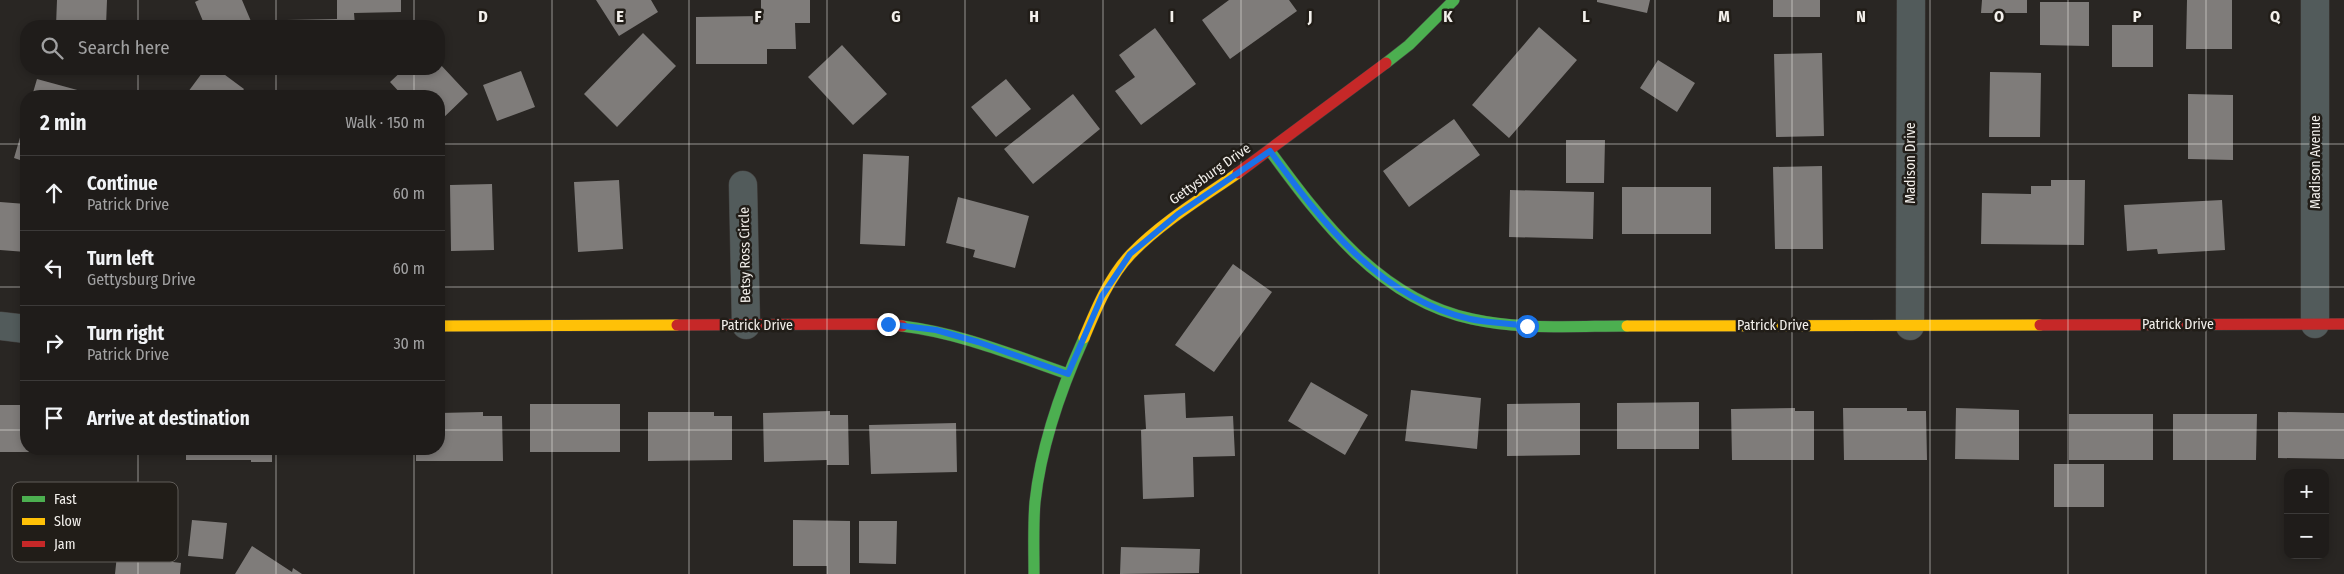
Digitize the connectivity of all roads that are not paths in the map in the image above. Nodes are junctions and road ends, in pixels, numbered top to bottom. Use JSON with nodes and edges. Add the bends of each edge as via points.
{"nodes":[{"id":1,"x":1454,"y":0,"type":"edge"},
{"id":2,"x":1911,"y":0,"type":"edge"},
{"id":3,"x":2315,"y":0,"type":"edge"},
{"id":4,"x":1270,"y":151,"type":"junction"},
{"id":5,"x":743,"y":185,"type":"dead end"},
{"id":6,"x":2316,"y":324,"type":"junction"},
{"id":7,"x":2344,"y":324,"type":"edge"},
{"id":8,"x":746,"y":325,"type":"junction"},
{"id":9,"x":0,"y":326,"type":"edge"},
{"id":10,"x":445,"y":326,"type":"edge"},
{"id":11,"x":1910,"y":326,"type":"junction"},
{"id":12,"x":20,"y":328,"type":"edge"},
{"id":13,"x":1068,"y":374,"type":"junction"},
{"id":14,"x":1034,"y":574,"type":"edge"}],
"edges":[{"from":1,"to":4,"type":"street","name":"Gettysburg Drive","via":[[1408,45]]},
{"from":2,"to":11,"type":"street","name":"Madison Drive"},
{"from":3,"to":6,"type":"street","name":"Madison Avenue"},
{"from":4,"to":11,"type":"street","name":"Patrick Drive","via":[[1308,204],[1352,253],[1404,291],[1428,304],[1470,319],[1527,326]]},
{"from":4,"to":13,"type":"street","name":"Gettysburg Drive","via":[[1178,214],[1130,254],[1102,296]]},
{"from":5,"to":8,"type":"street","name":"Betsy Ross Circle"},
{"from":6,"to":7,"type":"street","name":"Patrick Drive"},
{"from":6,"to":11,"type":"street","name":"Patrick Drive"},
{"from":8,"to":10,"type":"street","name":"Patrick Drive"},
{"from":8,"to":13,"type":"street","name":"Patrick Drive","via":[[888,324],[936,330]]},
{"from":9,"to":12,"type":"street"},
{"from":13,"to":14,"type":"street","name":"Gettysburg Drive","via":[[1044,453],[1035,502]]}]}
